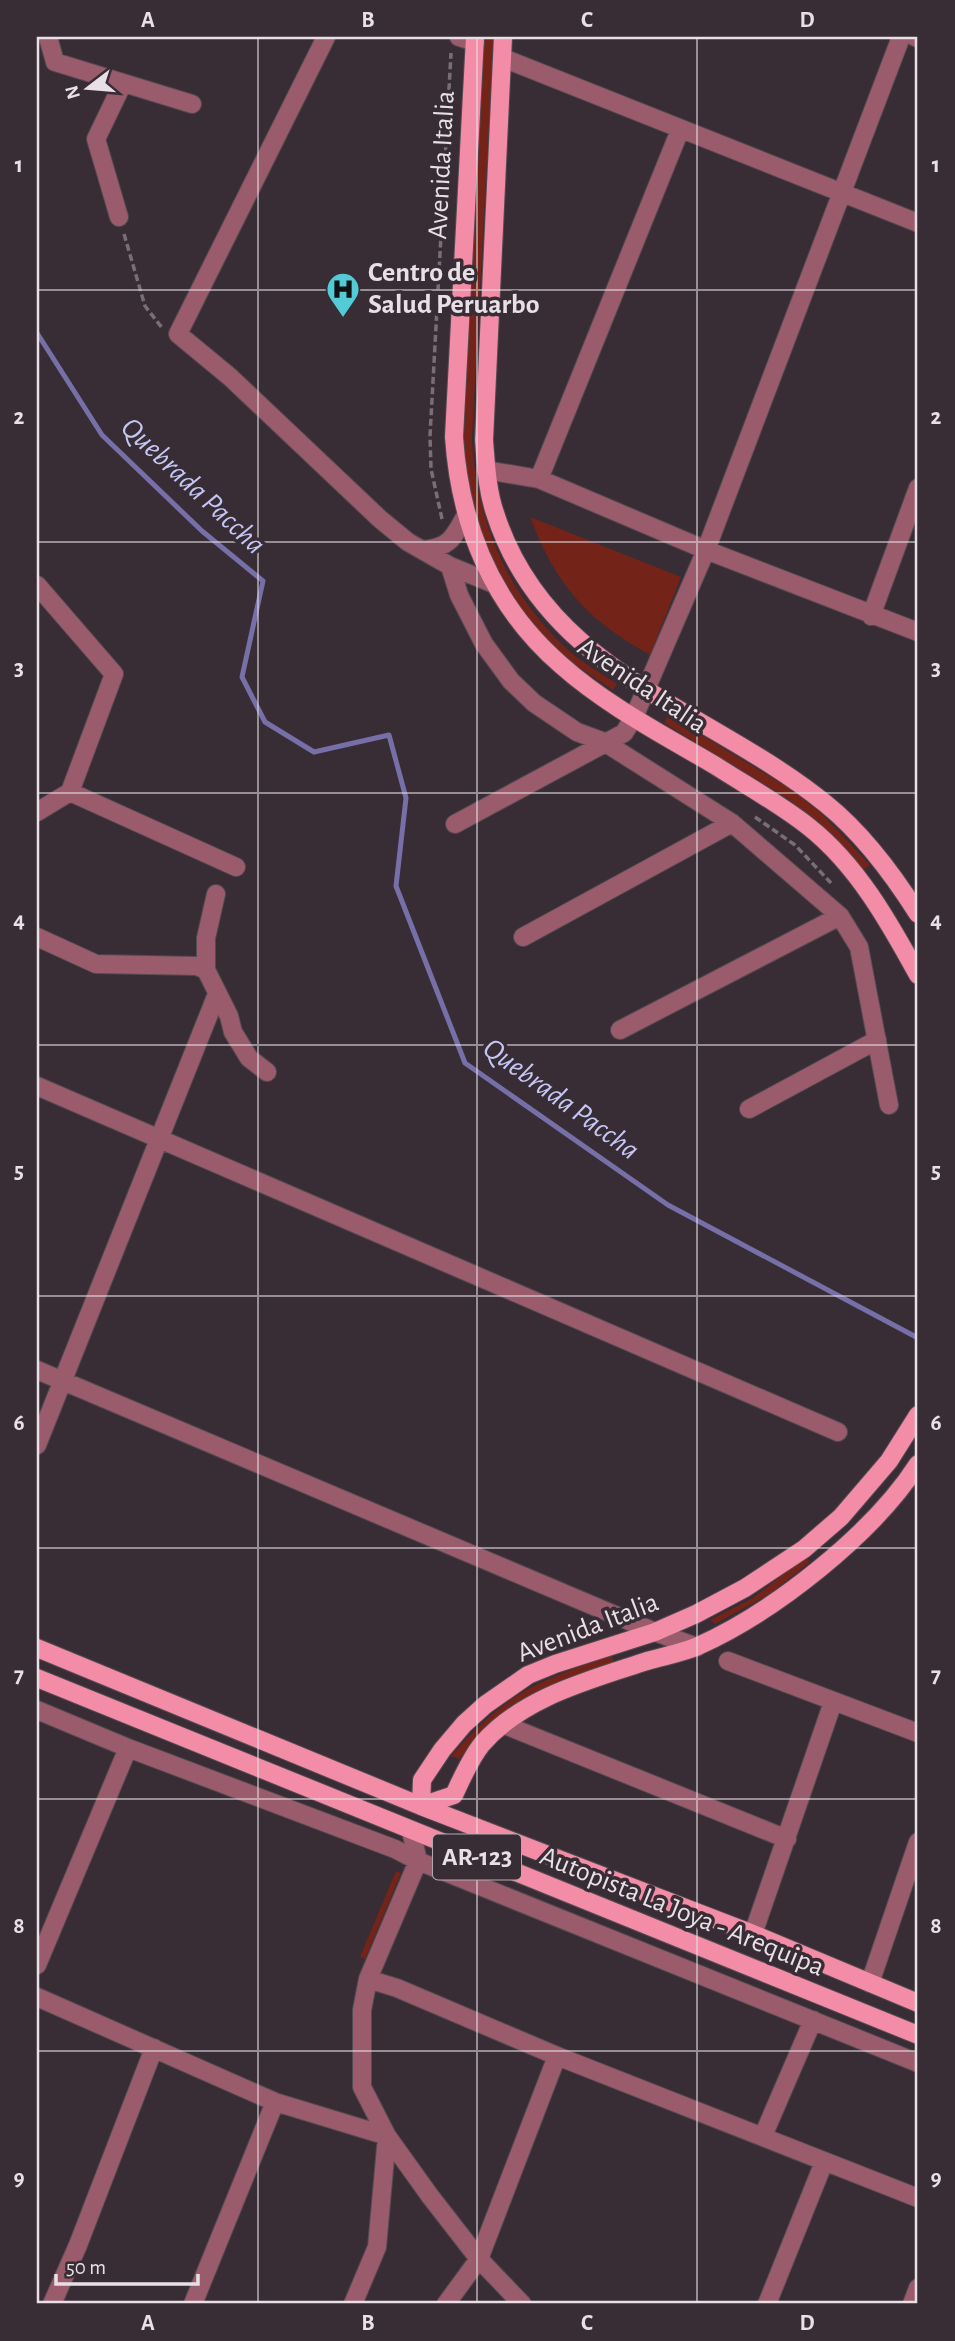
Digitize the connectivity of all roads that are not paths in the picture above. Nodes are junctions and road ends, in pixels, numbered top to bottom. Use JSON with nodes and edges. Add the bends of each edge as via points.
{"nodes":[{"id":1,"x":48,"y":37,"type":"edge"},
{"id":2,"x":327,"y":37,"type":"edge"},
{"id":3,"x":503,"y":37,"type":"edge"},
{"id":4,"x":901,"y":37,"type":"edge"},
{"id":5,"x":465,"y":42,"type":"edge"},
{"id":6,"x":503,"y":58,"type":"junction"},
{"id":7,"x":122,"y":85,"type":"junction"},
{"id":8,"x":192,"y":104,"type":"dead end"},
{"id":9,"x":680,"y":130,"type":"junction"},
{"id":10,"x":842,"y":194,"type":"junction"},
{"id":11,"x":119,"y":217,"type":"road end"},
{"id":12,"x":918,"y":223,"type":"edge"},
{"id":13,"x":486,"y":470,"type":"junction"},
{"id":14,"x":539,"y":479,"type":"junction"},
{"id":15,"x":918,"y":488,"type":"edge"},
{"id":16,"x":466,"y":517,"type":"junction"},
{"id":17,"x":424,"y":550,"type":"junction"},
{"id":18,"x":706,"y":550,"type":"junction"},
{"id":19,"x":450,"y":566,"type":"junction"},
{"id":20,"x":494,"y":584,"type":"junction"},
{"id":21,"x":37,"y":585,"type":"edge"},
{"id":22,"x":871,"y":616,"type":"junction"},
{"id":23,"x":918,"y":632,"type":"edge"},
{"id":24,"x":647,"y":689,"type":"junction"},
{"id":25,"x":635,"y":717,"type":"junction"},
{"id":26,"x":604,"y":742,"type":"junction"},
{"id":27,"x":70,"y":792,"type":"junction"},
{"id":28,"x":37,"y":812,"type":"edge"},
{"id":29,"x":732,"y":823,"type":"junction"},
{"id":30,"x":456,"y":824,"type":"dead end"},
{"id":31,"x":236,"y":867,"type":"dead end"},
{"id":32,"x":216,"y":894,"type":"dead end"},
{"id":33,"x":918,"y":914,"type":"edge"},
{"id":34,"x":840,"y":916,"type":"junction"},
{"id":35,"x":37,"y":937,"type":"edge"},
{"id":36,"x":523,"y":937,"type":"dead end"},
{"id":37,"x":206,"y":970,"type":"junction"},
{"id":38,"x":918,"y":975,"type":"edge"},
{"id":39,"x":217,"y":994,"type":"junction"},
{"id":40,"x":620,"y":1030,"type":"dead end"},
{"id":41,"x":877,"y":1040,"type":"junction"},
{"id":42,"x":267,"y":1072,"type":"dead end"},
{"id":43,"x":37,"y":1086,"type":"edge"},
{"id":44,"x":889,"y":1105,"type":"dead end"},
{"id":45,"x":749,"y":1109,"type":"dead end"},
{"id":46,"x":160,"y":1139,"type":"junction"},
{"id":47,"x":37,"y":1370,"type":"edge"},
{"id":48,"x":63,"y":1382,"type":"junction"},
{"id":49,"x":918,"y":1415,"type":"edge"},
{"id":50,"x":838,"y":1432,"type":"dead end"},
{"id":51,"x":37,"y":1445,"type":"edge"},
{"id":52,"x":918,"y":1465,"type":"edge"},
{"id":53,"x":655,"y":1632,"type":"junction"},
{"id":54,"x":696,"y":1647,"type":"junction"},
{"id":55,"x":37,"y":1648,"type":"edge"},
{"id":56,"x":728,"y":1661,"type":"dead end"},
{"id":57,"x":37,"y":1678,"type":"edge"},
{"id":58,"x":833,"y":1702,"type":"junction"},
{"id":59,"x":37,"y":1710,"type":"edge"},
{"id":60,"x":505,"y":1725,"type":"junction"},
{"id":61,"x":918,"y":1732,"type":"edge"},
{"id":62,"x":128,"y":1748,"type":"junction"},
{"id":63,"x":421,"y":1806,"type":"junction"},
{"id":64,"x":411,"y":1831,"type":"junction"},
{"id":65,"x":787,"y":1839,"type":"junction"},
{"id":66,"x":918,"y":1842,"type":"edge"},
{"id":67,"x":395,"y":1849,"type":"junction"},
{"id":68,"x":418,"y":1861,"type":"junction"},
{"id":69,"x":753,"y":1934,"type":"junction"},
{"id":70,"x":37,"y":1965,"type":"edge"},
{"id":71,"x":368,"y":1979,"type":"junction"},
{"id":72,"x":870,"y":1983,"type":"junction"},
{"id":73,"x":37,"y":1997,"type":"edge"},
{"id":74,"x":918,"y":2003,"type":"edge"},
{"id":75,"x":813,"y":2020,"type":"junction"},
{"id":76,"x":918,"y":2035,"type":"edge"},
{"id":77,"x":154,"y":2048,"type":"junction"},
{"id":78,"x":557,"y":2056,"type":"junction"},
{"id":79,"x":918,"y":2063,"type":"edge"},
{"id":80,"x":275,"y":2102,"type":"junction"},
{"id":81,"x":387,"y":2136,"type":"junction"},
{"id":82,"x":763,"y":2136,"type":"junction"},
{"id":83,"x":824,"y":2162,"type":"junction"},
{"id":84,"x":918,"y":2198,"type":"edge"},
{"id":85,"x":479,"y":2259,"type":"junction"},
{"id":86,"x":918,"y":2288,"type":"edge"},
{"id":87,"x":52,"y":2304,"type":"edge"},
{"id":88,"x":193,"y":2304,"type":"edge"},
{"id":89,"x":353,"y":2304,"type":"edge"},
{"id":90,"x":446,"y":2304,"type":"edge"},
{"id":91,"x":522,"y":2304,"type":"edge"},
{"id":92,"x":767,"y":2304,"type":"edge"},
{"id":93,"x":912,"y":2304,"type":"edge"}],
"edges":[{"from":1,"to":7,"type":"street","via":[[55,62]]},
{"from":2,"to":17,"type":"street","via":[[178,334],[380,519]]},
{"from":3,"to":6,"type":"main road","name":"Avenida Italia"},
{"from":4,"to":10,"type":"street"},
{"from":5,"to":16,"type":"main road","name":"Avenida Italia","via":[[454,437]]},
{"from":6,"to":9,"type":"street"},
{"from":6,"to":13,"type":"main road","name":"Avenida Italia"},
{"from":7,"to":8,"type":"street"},
{"from":7,"to":11,"type":"street","via":[[96,139]]},
{"from":9,"to":10,"type":"street"},
{"from":9,"to":14,"type":"street"},
{"from":10,"to":12,"type":"street"},
{"from":10,"to":18,"type":"street"},
{"from":13,"to":14,"type":"street"},
{"from":13,"to":24,"type":"main road","name":"Avenida Italia","via":[[504,539],[536,594],[597,658]]},
{"from":14,"to":18,"type":"street"},
{"from":15,"to":22,"type":"street"},
{"from":16,"to":17,"type":"street","via":[[450,542]]},
{"from":16,"to":20,"type":"main road","name":"Avenida Italia"},
{"from":17,"to":19,"type":"street"},
{"from":18,"to":22,"type":"street"},
{"from":18,"to":24,"type":"street"},
{"from":19,"to":20,"type":"street"},
{"from":19,"to":26,"type":"street","via":[[459,596],[484,644],[511,681],[534,704],[576,732]]},
{"from":20,"to":25,"type":"main road","name":"Avenida Italia","via":[[545,651]]},
{"from":21,"to":27,"type":"street","via":[[114,674]]},
{"from":22,"to":23,"type":"street"},
{"from":24,"to":25,"type":"street"},
{"from":24,"to":33,"type":"main road","name":"Avenida Italia","via":[[828,806],[877,858]]},
{"from":25,"to":26,"type":"street","via":[[624,733]]},
{"from":25,"to":38,"type":"main road","name":"Avenida Italia","via":[[780,805],[817,834],[855,875],[892,927]]},
{"from":26,"to":29,"type":"street"},
{"from":26,"to":30,"type":"street"},
{"from":27,"to":28,"type":"street"},
{"from":27,"to":31,"type":"street"},
{"from":29,"to":34,"type":"street"},
{"from":29,"to":36,"type":"street"},
{"from":32,"to":37,"type":"street","via":[[206,938]]},
{"from":34,"to":40,"type":"street"},
{"from":34,"to":41,"type":"street","via":[[859,947]]},
{"from":35,"to":37,"type":"street","via":[[96,964],[197,966]]},
{"from":37,"to":39,"type":"street"},
{"from":39,"to":42,"type":"street","via":[[249,1058]]},
{"from":39,"to":46,"type":"street"},
{"from":41,"to":44,"type":"street"},
{"from":41,"to":45,"type":"street"},
{"from":43,"to":46,"type":"street"},
{"from":46,"to":48,"type":"street"},
{"from":46,"to":50,"type":"street"},
{"from":47,"to":48,"type":"street"},
{"from":48,"to":51,"type":"street"},
{"from":48,"to":53,"type":"street"},
{"from":49,"to":53,"type":"main road","name":"Avenida Italia","via":[[889,1461],[841,1517],[804,1549],[745,1588]]},
{"from":52,"to":54,"type":"main road","name":"Avenida Italia","via":[[863,1529],[786,1595]]},
{"from":53,"to":54,"type":"street"},
{"from":53,"to":63,"type":"main road","name":"Avenida Italia","via":[[528,1675],[485,1705],[442,1750],[422,1780]]},
{"from":54,"to":60,"type":"main road","name":"Avenida Italia","via":[[563,1690]]},
{"from":55,"to":63,"type":"main road","name":"Autopista La Joya - Arequipa","number":"AR-123"},
{"from":56,"to":58,"type":"street"},
{"from":57,"to":64,"type":"main road","name":"Autopista La Joya - Arequipa","number":"AR-123"},
{"from":58,"to":61,"type":"street"},
{"from":58,"to":65,"type":"street"},
{"from":59,"to":62,"type":"street"},
{"from":60,"to":63,"type":"main road","name":"Avenida Italia","via":[[481,1745],[454,1795]]},
{"from":60,"to":65,"type":"street"},
{"from":62,"to":67,"type":"street"},
{"from":62,"to":70,"type":"street"},
{"from":63,"to":69,"type":"main road","name":"Autopista La Joya - Arequipa","number":"AR-123"},
{"from":64,"to":67,"type":"street"},
{"from":64,"to":68,"type":"street"},
{"from":64,"to":76,"type":"main road","name":"Autopista La Joya - Arequipa","number":"AR-123"},
{"from":65,"to":69,"type":"street"},
{"from":66,"to":72,"type":"street"},
{"from":67,"to":68,"type":"street"},
{"from":68,"to":71,"type":"street"},
{"from":68,"to":75,"type":"street"},
{"from":69,"to":72,"type":"main road","name":"Autopista La Joya - Arequipa","number":"AR-123"},
{"from":71,"to":78,"type":"street"},
{"from":71,"to":81,"type":"street","via":[[362,2010],[362,2087]]},
{"from":72,"to":74,"type":"main road","name":"Autopista La Joya - Arequipa","number":"AR-123"},
{"from":73,"to":77,"type":"street"},
{"from":75,"to":79,"type":"street"},
{"from":75,"to":82,"type":"street"},
{"from":77,"to":80,"type":"street"},
{"from":77,"to":87,"type":"street"},
{"from":78,"to":82,"type":"street"},
{"from":78,"to":85,"type":"street"},
{"from":80,"to":81,"type":"street"},
{"from":80,"to":88,"type":"street"},
{"from":81,"to":85,"type":"street"},
{"from":81,"to":89,"type":"street","via":[[377,2247]]},
{"from":82,"to":83,"type":"street"},
{"from":83,"to":84,"type":"street"},
{"from":83,"to":92,"type":"street"},
{"from":85,"to":90,"type":"street"},
{"from":85,"to":91,"type":"street"},
{"from":86,"to":93,"type":"street"}]}
